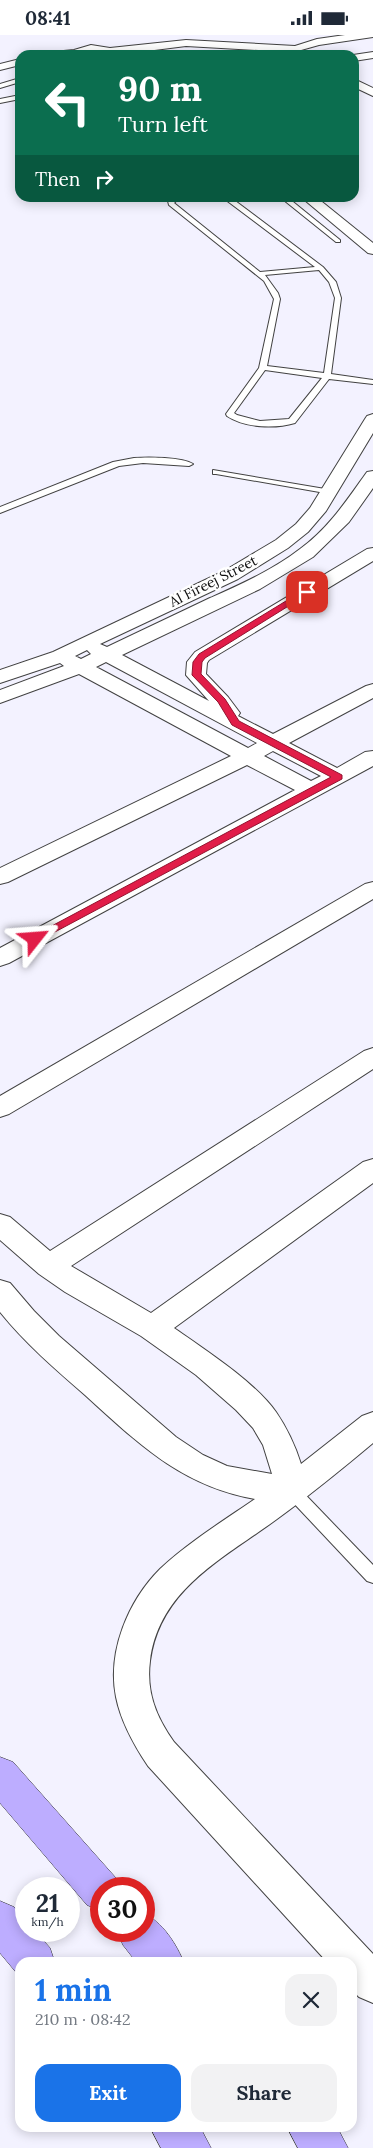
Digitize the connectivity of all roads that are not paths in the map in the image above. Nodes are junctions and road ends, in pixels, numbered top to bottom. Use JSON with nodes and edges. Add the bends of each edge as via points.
{"nodes":[{"id":1,"x":369,"y":35,"type":"edge"},
{"id":2,"x":72,"y":39,"type":"dead end"},
{"id":3,"x":86,"y":41,"type":"dead end"},
{"id":4,"x":79,"y":50,"type":"edge"},
{"id":5,"x":103,"y":50,"type":"edge"},
{"id":6,"x":125,"y":50,"type":"edge"},
{"id":7,"x":202,"y":50,"type":"edge"},
{"id":8,"x":239,"y":50,"type":"edge"},
{"id":9,"x":269,"y":50,"type":"edge"},
{"id":10,"x":298,"y":50,"type":"edge"},
{"id":11,"x":373,"y":55,"type":"edge"},
{"id":12,"x":359,"y":57,"type":"edge"},
{"id":13,"x":15,"y":63,"type":"edge"},
{"id":14,"x":0,"y":67,"type":"edge"},
{"id":15,"x":15,"y":76,"type":"edge"},
{"id":16,"x":359,"y":77,"type":"edge"},
{"id":17,"x":0,"y":81,"type":"edge"},
{"id":18,"x":15,"y":82,"type":"edge"},
{"id":19,"x":359,"y":85,"type":"edge"},
{"id":20,"x":373,"y":85,"type":"edge"},
{"id":21,"x":0,"y":86,"type":"edge"},
{"id":22,"x":373,"y":93,"type":"edge"},
{"id":23,"x":15,"y":98,"type":"edge"},
{"id":24,"x":0,"y":101,"type":"edge"},
{"id":25,"x":172,"y":202,"type":"edge"},
{"id":26,"x":232,"y":202,"type":"edge"},
{"id":27,"x":289,"y":202,"type":"edge"},
{"id":28,"x":313,"y":202,"type":"edge"},
{"id":29,"x":338,"y":241,"type":"dead end"},
{"id":30,"x":373,"y":250,"type":"edge"},
{"id":31,"x":322,"y":269,"type":"junction"},
{"id":32,"x":259,"y":274,"type":"junction"},
{"id":33,"x":263,"y":368,"type":"junction"},
{"id":34,"x":327,"y":376,"type":"junction"},
{"id":35,"x":373,"y":382,"type":"edge"},
{"id":36,"x":373,"y":419,"type":"edge"},
{"id":37,"x":189,"y":464,"type":"dead end"},
{"id":38,"x":216,"y":472,"type":"dead end"},
{"id":39,"x":336,"y":483,"type":"junction"},
{"id":40,"x":370,"y":483,"type":"edge"},
{"id":41,"x":0,"y":511,"type":"edge"},
{"id":42,"x":373,"y":553,"type":"edge"},
{"id":43,"x":85,"y":644,"type":"junction"},
{"id":44,"x":106,"y":655,"type":"junction"},
{"id":45,"x":60,"y":656,"type":"junction"},
{"id":46,"x":80,"y":667,"type":"junction"},
{"id":47,"x":0,"y":677,"type":"edge"},
{"id":48,"x":373,"y":690,"type":"edge"},
{"id":49,"x":0,"y":697,"type":"edge"},
{"id":50,"x":235,"y":723,"type":"junction"},
{"id":51,"x":274,"y":743,"type":"junction"},
{"id":52,"x":248,"y":756,"type":"junction"},
{"id":53,"x":373,"y":757,"type":"edge"},
{"id":54,"x":338,"y":777,"type":"junction"},
{"id":55,"x":313,"y":791,"type":"junction"},
{"id":56,"x":0,"y":877,"type":"edge"},
{"id":57,"x":373,"y":889,"type":"edge"},
{"id":58,"x":0,"y":958,"type":"edge"},
{"id":59,"x":373,"y":1057,"type":"edge"},
{"id":60,"x":0,"y":1108,"type":"edge"},
{"id":61,"x":373,"y":1169,"type":"edge"},
{"id":62,"x":0,"y":1224,"type":"edge"},
{"id":63,"x":48,"y":1266,"type":"junction"},
{"id":64,"x":0,"y":1291,"type":"edge"},
{"id":65,"x":152,"y":1328,"type":"junction"},
{"id":66,"x":373,"y":1425,"type":"edge"},
{"id":67,"x":291,"y":1490,"type":"junction"},
{"id":68,"x":373,"y":1576,"type":"edge"},
{"id":69,"x":0,"y":1775,"type":"edge"},
{"id":70,"x":90,"y":1878,"type":"edge"},
{"id":71,"x":0,"y":1921,"type":"edge"},
{"id":72,"x":146,"y":1942,"type":"edge"},
{"id":73,"x":30,"y":1957,"type":"edge"},
{"id":74,"x":159,"y":1957,"type":"edge"},
{"id":75,"x":349,"y":1957,"type":"edge"},
{"id":76,"x":357,"y":1966,"type":"edge"},
{"id":77,"x":373,"y":1983,"type":"edge"},
{"id":78,"x":176,"y":2132,"type":"edge"},
{"id":79,"x":312,"y":2132,"type":"edge"},
{"id":80,"x":189,"y":2148,"type":"edge"},
{"id":81,"x":326,"y":2148,"type":"edge"}],
"edges":[{"from":1,"to":10,"type":"street","via":[[317,42]]},
{"from":2,"to":4,"type":"street"},
{"from":3,"to":5,"type":"street"},
{"from":6,"to":9,"type":"street","via":[[186,43]]},
{"from":7,"to":8,"type":"street"},
{"from":11,"to":12,"type":"street"},
{"from":13,"to":14,"type":"street"},
{"from":15,"to":17,"type":"lane"},
{"from":16,"to":20,"type":"street"},
{"from":18,"to":21,"type":"lane"},
{"from":19,"to":22,"type":"street"},
{"from":23,"to":24,"type":"lane"},
{"from":25,"to":32,"type":"lane"},
{"from":26,"to":31,"type":"lane"},
{"from":27,"to":29,"type":"lane"},
{"from":28,"to":30,"type":"street"},
{"from":31,"to":32,"type":"lane"},
{"from":31,"to":34,"type":"lane","via":[[334,283],[338,298]]},
{"from":32,"to":33,"type":"lane","via":[[272,286],[277,299]]},
{"from":33,"to":34,"type":"lane"},
{"from":33,"to":34,"type":"lane","via":[[230,412],[233,417],[277,425],[289,422]]},
{"from":34,"to":35,"type":"lane"},
{"from":36,"to":39,"type":"street","name":"Al Fireej Street"},
{"from":37,"to":41,"type":"lane","via":[[131,460]]},
{"from":38,"to":39,"type":"lane"},
{"from":39,"to":40,"type":"street"},
{"from":39,"to":43,"type":"street","name":"Al Fireej Street","via":[[302,528],[258,560]]},
{"from":40,"to":44,"type":"street","name":"Al Fireej Street","via":[[343,518],[307,553],[253,585]]},
{"from":42,"to":50,"type":"street","via":[[197,662],[196,675],[221,701]]},
{"from":43,"to":44,"type":"street"},
{"from":43,"to":45,"type":"street","name":"Al Fireej Street"},
{"from":44,"to":46,"type":"street","name":"Al Fireej Street"},
{"from":44,"to":50,"type":"street"},
{"from":45,"to":46,"type":"street"},
{"from":45,"to":47,"type":"street","name":"Al Fireej Street"},
{"from":46,"to":49,"type":"street","name":"Al Fireej Street"},
{"from":46,"to":52,"type":"street"},
{"from":48,"to":51,"type":"street"},
{"from":50,"to":51,"type":"street"},
{"from":51,"to":52,"type":"street"},
{"from":51,"to":54,"type":"street"},
{"from":52,"to":55,"type":"street"},
{"from":52,"to":56,"type":"street"},
{"from":53,"to":54,"type":"street"},
{"from":54,"to":55,"type":"street"},
{"from":55,"to":58,"type":"street"},
{"from":57,"to":60,"type":"street"},
{"from":59,"to":63,"type":"street"},
{"from":61,"to":65,"type":"street"},
{"from":62,"to":63,"type":"street"},
{"from":63,"to":65,"type":"street"},
{"from":64,"to":67,"type":"street","via":[[46,1342],[182,1458],[233,1481]]},
{"from":65,"to":67,"type":"street","via":[[220,1378],[264,1419],[278,1442]]},
{"from":66,"to":67,"type":"street"},
{"from":67,"to":68,"type":"lane"},
{"from":67,"to":75,"type":"street","via":[[199,1557],[159,1594],[144,1617],[135,1642],[132,1687],[145,1731],[161,1754]]},
{"from":69,"to":70,"type":"street"},
{"from":71,"to":73,"type":"street"},
{"from":72,"to":74,"type":"street"},
{"from":76,"to":77,"type":"street"},
{"from":78,"to":80,"type":"street"},
{"from":79,"to":81,"type":"street"}]}
